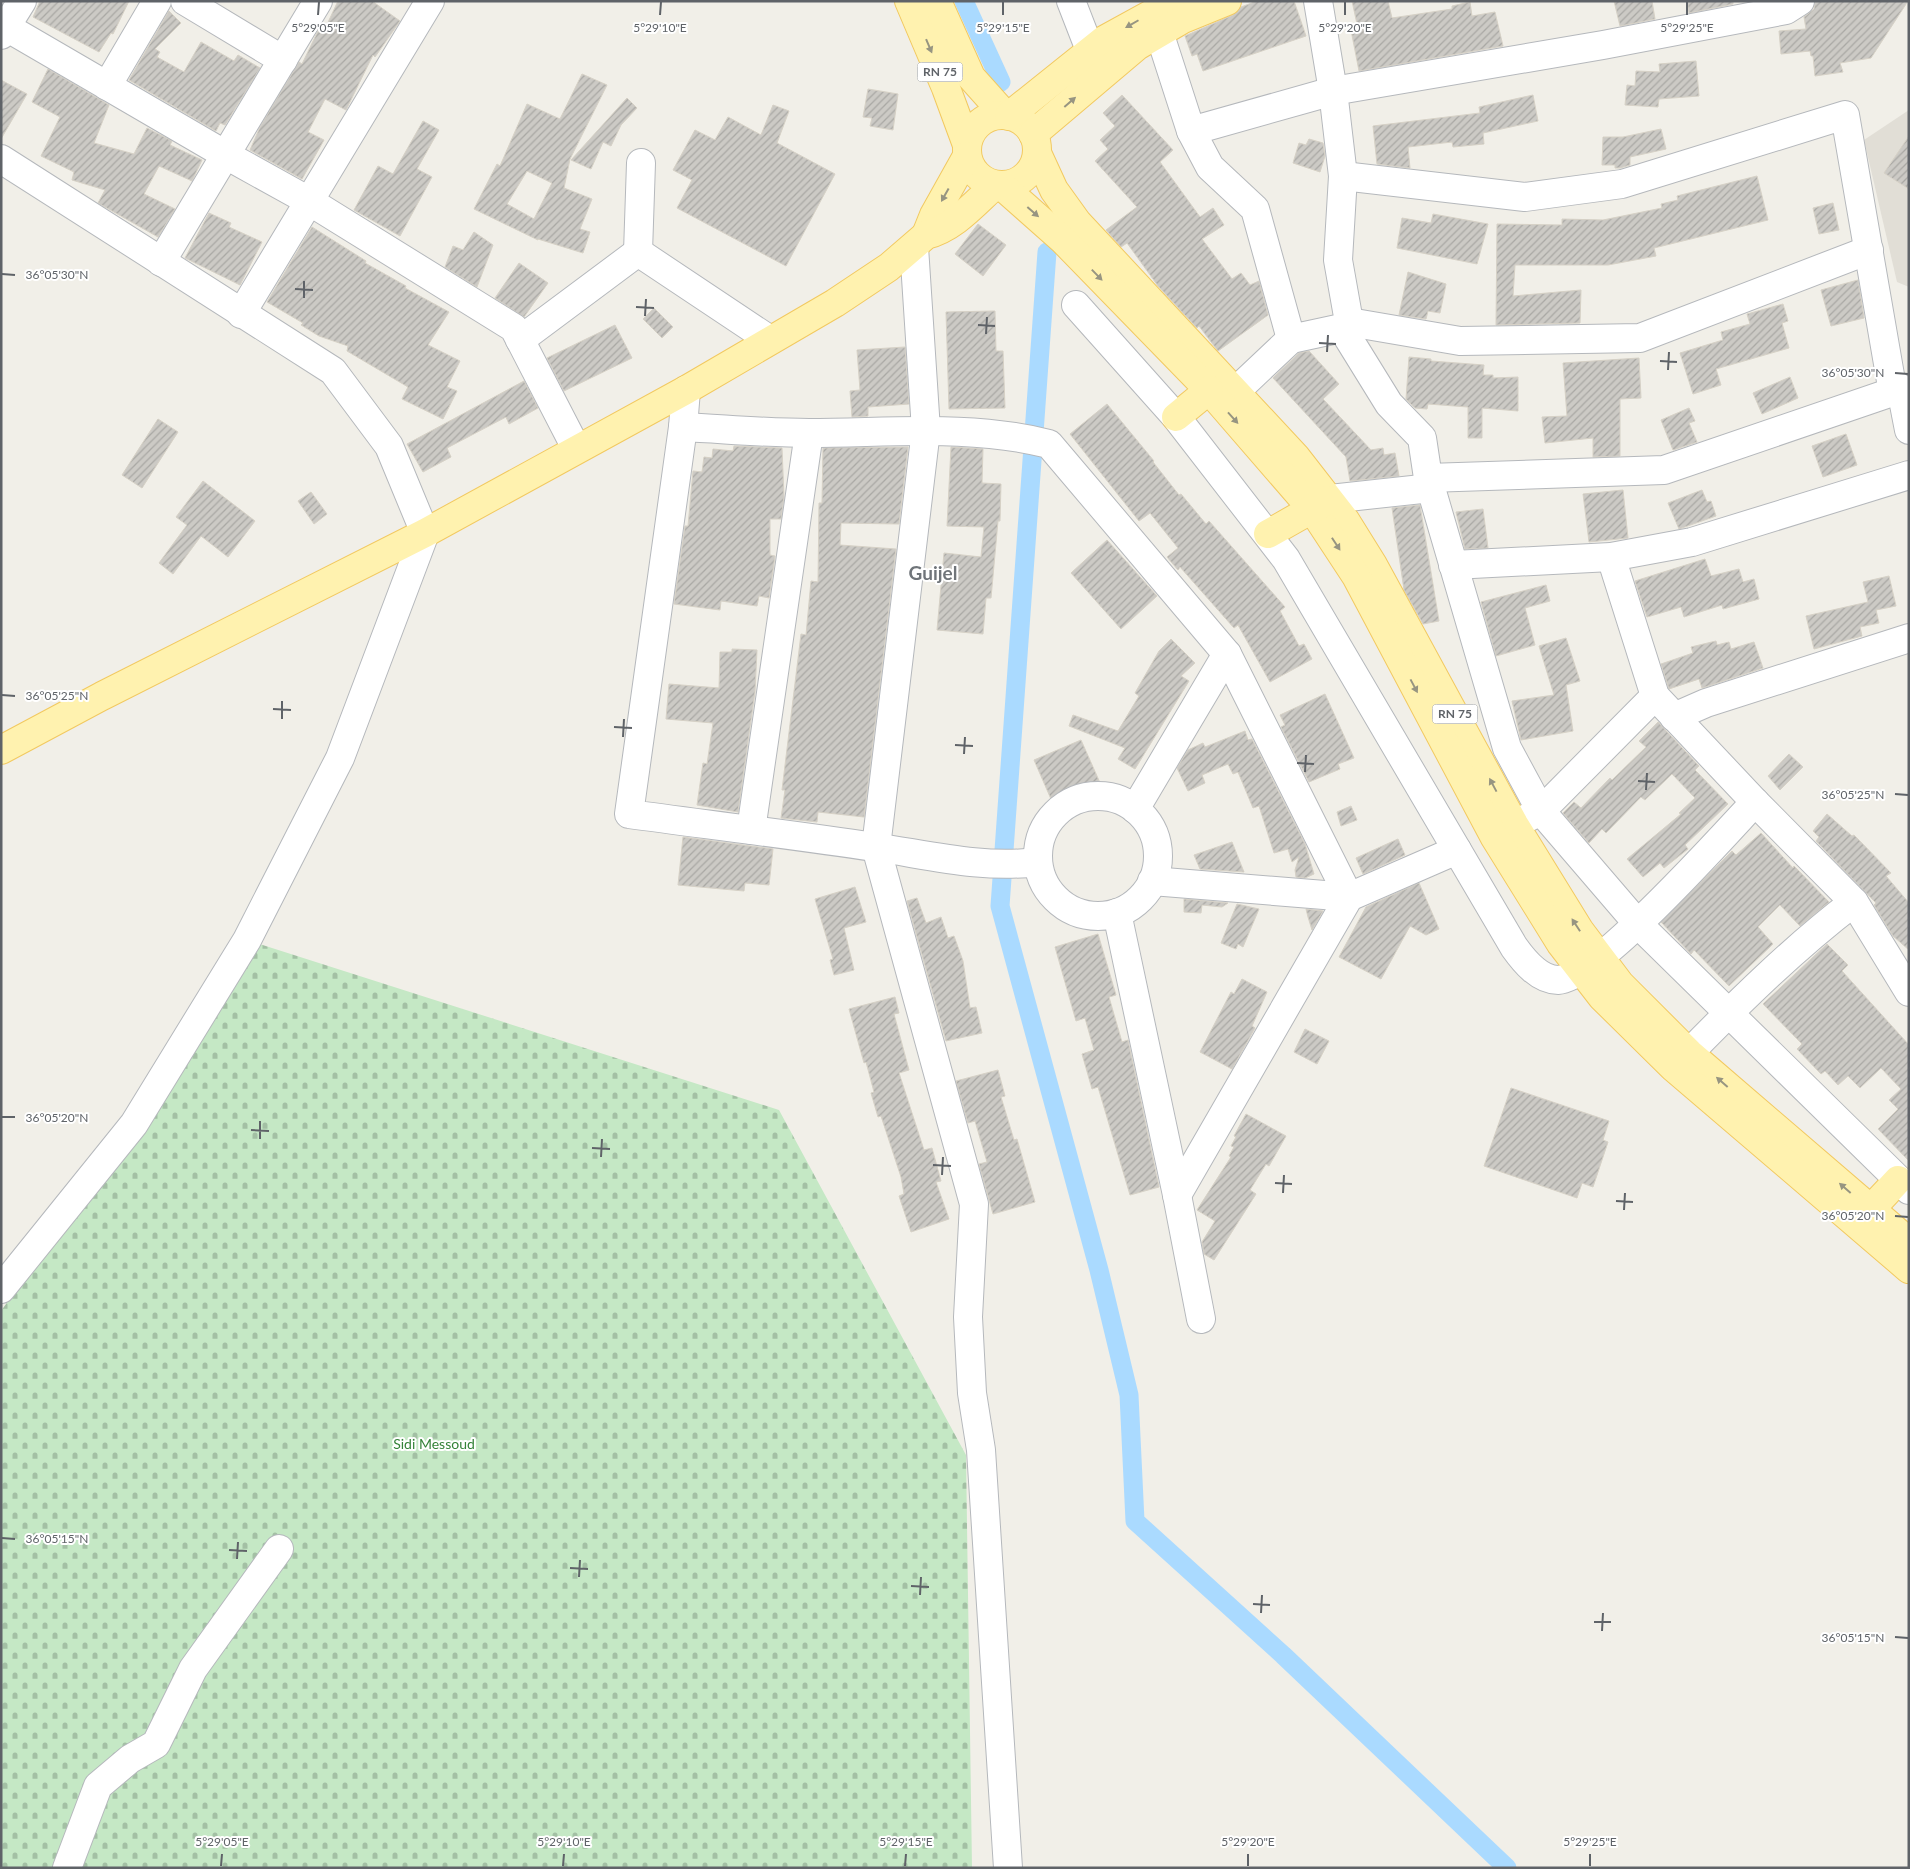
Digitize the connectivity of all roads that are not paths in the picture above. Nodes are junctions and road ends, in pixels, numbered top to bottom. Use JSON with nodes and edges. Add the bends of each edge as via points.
{"nodes":[{"id":1,"x":22,"y":1,"type":"edge"},
{"id":2,"x":158,"y":1,"type":"edge"},
{"id":3,"x":185,"y":1,"type":"edge"},
{"id":4,"x":430,"y":1,"type":"edge"},
{"id":5,"x":909,"y":1,"type":"edge"},
{"id":6,"x":937,"y":1,"type":"edge"},
{"id":7,"x":1071,"y":1,"type":"edge"},
{"id":8,"x":1175,"y":1,"type":"edge"},
{"id":9,"x":1227,"y":1,"type":"edge"},
{"id":10,"x":1318,"y":1,"type":"edge"},
{"id":11,"x":1789,"y":4,"type":"edge"},
{"id":12,"x":308,"y":5,"type":"edge"},
{"id":13,"x":3,"y":29,"type":"edge"},
{"id":14,"x":1159,"y":32,"type":"junction"},
{"id":15,"x":283,"y":60,"type":"junction"},
{"id":16,"x":1097,"y":62,"type":"junction"},
{"id":17,"x":106,"y":86,"type":"junction"},
{"id":18,"x":1334,"y":91,"type":"junction"},
{"id":19,"x":1007,"y":116,"type":"junction"},
{"id":20,"x":1191,"y":131,"type":"junction"},
{"id":21,"x":1035,"y":143,"type":"junction"},
{"id":22,"x":967,"y":150,"type":"junction"},
{"id":23,"x":226,"y":155,"type":"junction"},
{"id":24,"x":1,"y":159,"type":"edge"},
{"id":25,"x":641,"y":163,"type":"dead end"},
{"id":26,"x":1343,"y":176,"type":"junction"},
{"id":27,"x":998,"y":185,"type":"junction"},
{"id":28,"x":309,"y":201,"type":"junction"},
{"id":29,"x":920,"y":241,"type":"junction"},
{"id":30,"x":1869,"y":250,"type":"junction"},
{"id":31,"x":638,"y":252,"type":"junction"},
{"id":32,"x":161,"y":262,"type":"junction"},
{"id":33,"x":1076,"y":305,"type":"dead end"},
{"id":34,"x":241,"y":314,"type":"junction"},
{"id":35,"x":1345,"y":324,"type":"junction"},
{"id":36,"x":1291,"y":339,"type":"junction"},
{"id":37,"x":520,"y":340,"type":"junction"},
{"id":38,"x":770,"y":340,"type":"junction"},
{"id":39,"x":1901,"y":389,"type":"junction"},
{"id":40,"x":686,"y":390,"type":"junction"},
{"id":41,"x":1209,"y":390,"type":"junction"},
{"id":42,"x":1236,"y":392,"type":"junction"},
{"id":43,"x":1176,"y":417,"type":"junction"},
{"id":44,"x":683,"y":427,"type":"junction"},
{"id":45,"x":926,"y":430,"type":"junction"},
{"id":46,"x":1909,"y":430,"type":"edge"},
{"id":47,"x":809,"y":433,"type":"junction"},
{"id":48,"x":576,"y":448,"type":"junction"},
{"id":49,"x":1909,"y":475,"type":"edge"},
{"id":50,"x":1429,"y":483,"type":"junction"},
{"id":51,"x":1321,"y":504,"type":"junction"},
{"id":52,"x":425,"y":533,"type":"junction"},
{"id":53,"x":1268,"y":534,"type":"junction"},
{"id":54,"x":1612,"y":557,"type":"junction"},
{"id":55,"x":1453,"y":565,"type":"junction"},
{"id":56,"x":1909,"y":638,"type":"edge"},
{"id":57,"x":1227,"y":654,"type":"junction"},
{"id":58,"x":1655,"y":696,"type":"junction"},
{"id":59,"x":1674,"y":717,"type":"junction"},
{"id":60,"x":1,"y":750,"type":"edge"},
{"id":61,"x":1755,"y":802,"type":"junction"},
{"id":62,"x":1135,"y":809,"type":"junction"},
{"id":63,"x":1541,"y":811,"type":"junction"},
{"id":64,"x":1514,"y":824,"type":"junction"},
{"id":65,"x":751,"y":830,"type":"junction"},
{"id":66,"x":876,"y":847,"type":"junction"},
{"id":67,"x":1457,"y":850,"type":"junction"},
{"id":68,"x":1025,"y":864,"type":"junction"},
{"id":69,"x":1152,"y":881,"type":"junction"},
{"id":70,"x":1349,"y":897,"type":"junction"},
{"id":71,"x":1854,"y":902,"type":"junction"},
{"id":72,"x":1117,"y":913,"type":"junction"},
{"id":73,"x":1638,"y":924,"type":"junction"},
{"id":74,"x":1590,"y":965,"type":"junction"},
{"id":75,"x":1909,"y":992,"type":"edge"},
{"id":76,"x":1728,"y":1014,"type":"junction"},
{"id":77,"x":1689,"y":1053,"type":"junction"},
{"id":78,"x":1904,"y":1185,"type":"edge"},
{"id":79,"x":1177,"y":1195,"type":"junction"},
{"id":80,"x":1870,"y":1210,"type":"junction"},
{"id":81,"x":1909,"y":1242,"type":"edge"},
{"id":82,"x":1909,"y":1269,"type":"edge"},
{"id":83,"x":1,"y":1289,"type":"edge"},
{"id":84,"x":1201,"y":1319,"type":"dead end"},
{"id":85,"x":279,"y":1549,"type":"dead end"},
{"id":86,"x":67,"y":1868,"type":"edge"},
{"id":87,"x":1008,"y":1868,"type":"edge"}],
"edges":[{"from":1,"to":13,"type":"street"},
{"from":2,"to":17,"type":"street"},
{"from":3,"to":15,"type":"street"},
{"from":4,"to":28,"type":"street"},
{"from":5,"to":22,"type":"main road","number":"RN 75","one_way":true,"via":[[946,88]]},
{"from":6,"to":19,"type":"main road","number":"RN 75","via":[[971,77]]},
{"from":7,"to":16,"type":"street"},
{"from":8,"to":16,"type":"main road","one_way":true,"via":[[1127,26]]},
{"from":9,"to":14,"type":"main road"},
{"from":10,"to":18,"type":"street"},
{"from":11,"to":18,"type":"street","via":[[1603,45]]},
{"from":12,"to":15,"type":"street"},
{"from":13,"to":17,"type":"street"},
{"from":14,"to":16,"type":"main road"},
{"from":14,"to":20,"type":"street"},
{"from":15,"to":23,"type":"street"},
{"from":16,"to":19,"type":"main road"},
{"from":21,"to":16,"type":"main road","one_way":true},
{"from":17,"to":23,"type":"street"},
{"from":18,"to":20,"type":"street"},
{"from":18,"to":26,"type":"street"},
{"from":19,"to":21,"type":"main road","via":[[1022,122]]},
{"from":19,"to":22,"type":"main road","via":[[994,116],[980,123],[970,135]]},
{"from":20,"to":36,"type":"street","via":[[1210,167],[1255,209]]},
{"from":21,"to":27,"type":"main road","via":[[1030,172],[1017,182]]},
{"from":21,"to":42,"type":"main road","number":"RN 75","via":[[1054,190],[1077,222]]},
{"from":22,"to":27,"type":"main road","via":[[976,175]]},
{"from":22,"to":29,"type":"main road","one_way":true},
{"from":23,"to":28,"type":"street"},
{"from":23,"to":32,"type":"street"},
{"from":24,"to":32,"type":"street"},
{"from":25,"to":31,"type":"street"},
{"from":26,"to":30,"type":"street","via":[[1525,197],[1622,184],[1846,114]]},
{"from":26,"to":35,"type":"street","via":[[1338,260]]},
{"from":27,"to":29,"type":"main road","via":[[952,223]]},
{"from":27,"to":41,"type":"main road","number":"RN 75","one_way":true,"via":[[1063,240]]},
{"from":28,"to":34,"type":"street"},
{"from":28,"to":37,"type":"street","via":[[514,328]]},
{"from":29,"to":38,"type":"main road","via":[[856,289]]},
{"from":29,"to":45,"type":"street"},
{"from":30,"to":35,"type":"street","via":[[1640,338],[1460,341]]},
{"from":30,"to":39,"type":"street","via":[[1891,381]]},
{"from":31,"to":37,"type":"street"},
{"from":31,"to":38,"type":"street"},
{"from":32,"to":34,"type":"street"},
{"from":33,"to":43,"type":"street"},
{"from":34,"to":52,"type":"street","via":[[333,371],[389,446]]},
{"from":35,"to":36,"type":"street"},
{"from":35,"to":50,"type":"street","via":[[1389,404],[1422,438]]},
{"from":36,"to":42,"type":"street"},
{"from":37,"to":48,"type":"street"},
{"from":38,"to":40,"type":"main road"},
{"from":39,"to":46,"type":"street"},
{"from":39,"to":50,"type":"street","via":[[1664,470]]},
{"from":40,"to":44,"type":"street"},
{"from":40,"to":48,"type":"main road"},
{"from":41,"to":43,"type":"main road"},
{"from":41,"to":51,"type":"main road","number":"RN 75","one_way":true},
{"from":42,"to":51,"type":"main road","number":"RN 75","via":[[1296,456]]},
{"from":43,"to":53,"type":"street"},
{"from":44,"to":47,"type":"street"},
{"from":44,"to":65,"type":"street","via":[[629,814]]},
{"from":45,"to":47,"type":"street"},
{"from":45,"to":57,"type":"street","via":[[1049,444]]},
{"from":45,"to":66,"type":"street"},
{"from":47,"to":65,"type":"street"},
{"from":48,"to":52,"type":"main road"},
{"from":49,"to":54,"type":"street","via":[[1692,542]]},
{"from":50,"to":51,"type":"street"},
{"from":50,"to":55,"type":"street"},
{"from":51,"to":53,"type":"main road"},
{"from":64,"to":51,"type":"main road","number":"RN 75","one_way":true,"via":[[1373,565]]},
{"from":51,"to":74,"type":"main road","number":"RN 75","one_way":true,"via":[[1494,836],[1548,923]]},
{"from":52,"to":60,"type":"main road"},
{"from":52,"to":83,"type":"street","via":[[340,758],[247,940],[134,1124]]},
{"from":53,"to":67,"type":"street","via":[[1300,582]]},
{"from":54,"to":55,"type":"street"},
{"from":54,"to":58,"type":"street"},
{"from":55,"to":63,"type":"street","via":[[1507,748]]},
{"from":56,"to":59,"type":"street","via":[[1706,703]]},
{"from":57,"to":62,"type":"street"},
{"from":57,"to":70,"type":"street"},
{"from":58,"to":59,"type":"street"},
{"from":58,"to":63,"type":"street"},
{"from":59,"to":61,"type":"street"},
{"from":61,"to":71,"type":"street"},
{"from":61,"to":73,"type":"street"},
{"from":62,"to":68,"type":"street","via":[[1107,797],[1087,797],[1068,804],[1052,817]]},
{"from":62,"to":69,"type":"street","via":[[1153,831],[1158,851],[1157,871]]},
{"from":63,"to":64,"type":"street"},
{"from":63,"to":73,"type":"street"},
{"from":74,"to":64,"type":"main road","number":"RN 75","one_way":true,"via":[[1561,903]]},
{"from":65,"to":66,"type":"street"},
{"from":66,"to":68,"type":"street","via":[[975,863]]},
{"from":66,"to":87,"type":"street","via":[[974,1204],[968,1318],[971,1374],[981,1450]]},
{"from":67,"to":70,"type":"street"},
{"from":67,"to":74,"type":"street","via":[[1514,947],[1527,963],[1554,980],[1566,979]]},
{"from":68,"to":72,"type":"street","via":[[1062,904],[1089,915]]},
{"from":69,"to":70,"type":"street"},
{"from":69,"to":72,"type":"street","via":[[1135,904]]},
{"from":70,"to":79,"type":"street"},
{"from":71,"to":75,"type":"street"},
{"from":71,"to":76,"type":"street","via":[[1824,925]]},
{"from":72,"to":79,"type":"street"},
{"from":73,"to":74,"type":"street"},
{"from":73,"to":76,"type":"street"},
{"from":74,"to":77,"type":"main road","number":"RN 75"},
{"from":74,"to":82,"type":"main road","number":"RN 75","via":[[1624,1022],[1654,1051]]},
{"from":76,"to":77,"type":"street"},
{"from":76,"to":78,"type":"street"},
{"from":80,"to":77,"type":"main road","number":"RN 75","one_way":true},
{"from":78,"to":80,"type":"main road"},
{"from":79,"to":84,"type":"street"},
{"from":80,"to":81,"type":"main road","number":"RN 75"},
{"from":85,"to":86,"type":"street","via":[[193,1669],[156,1744],[130,1759],[98,1786]]}]}
